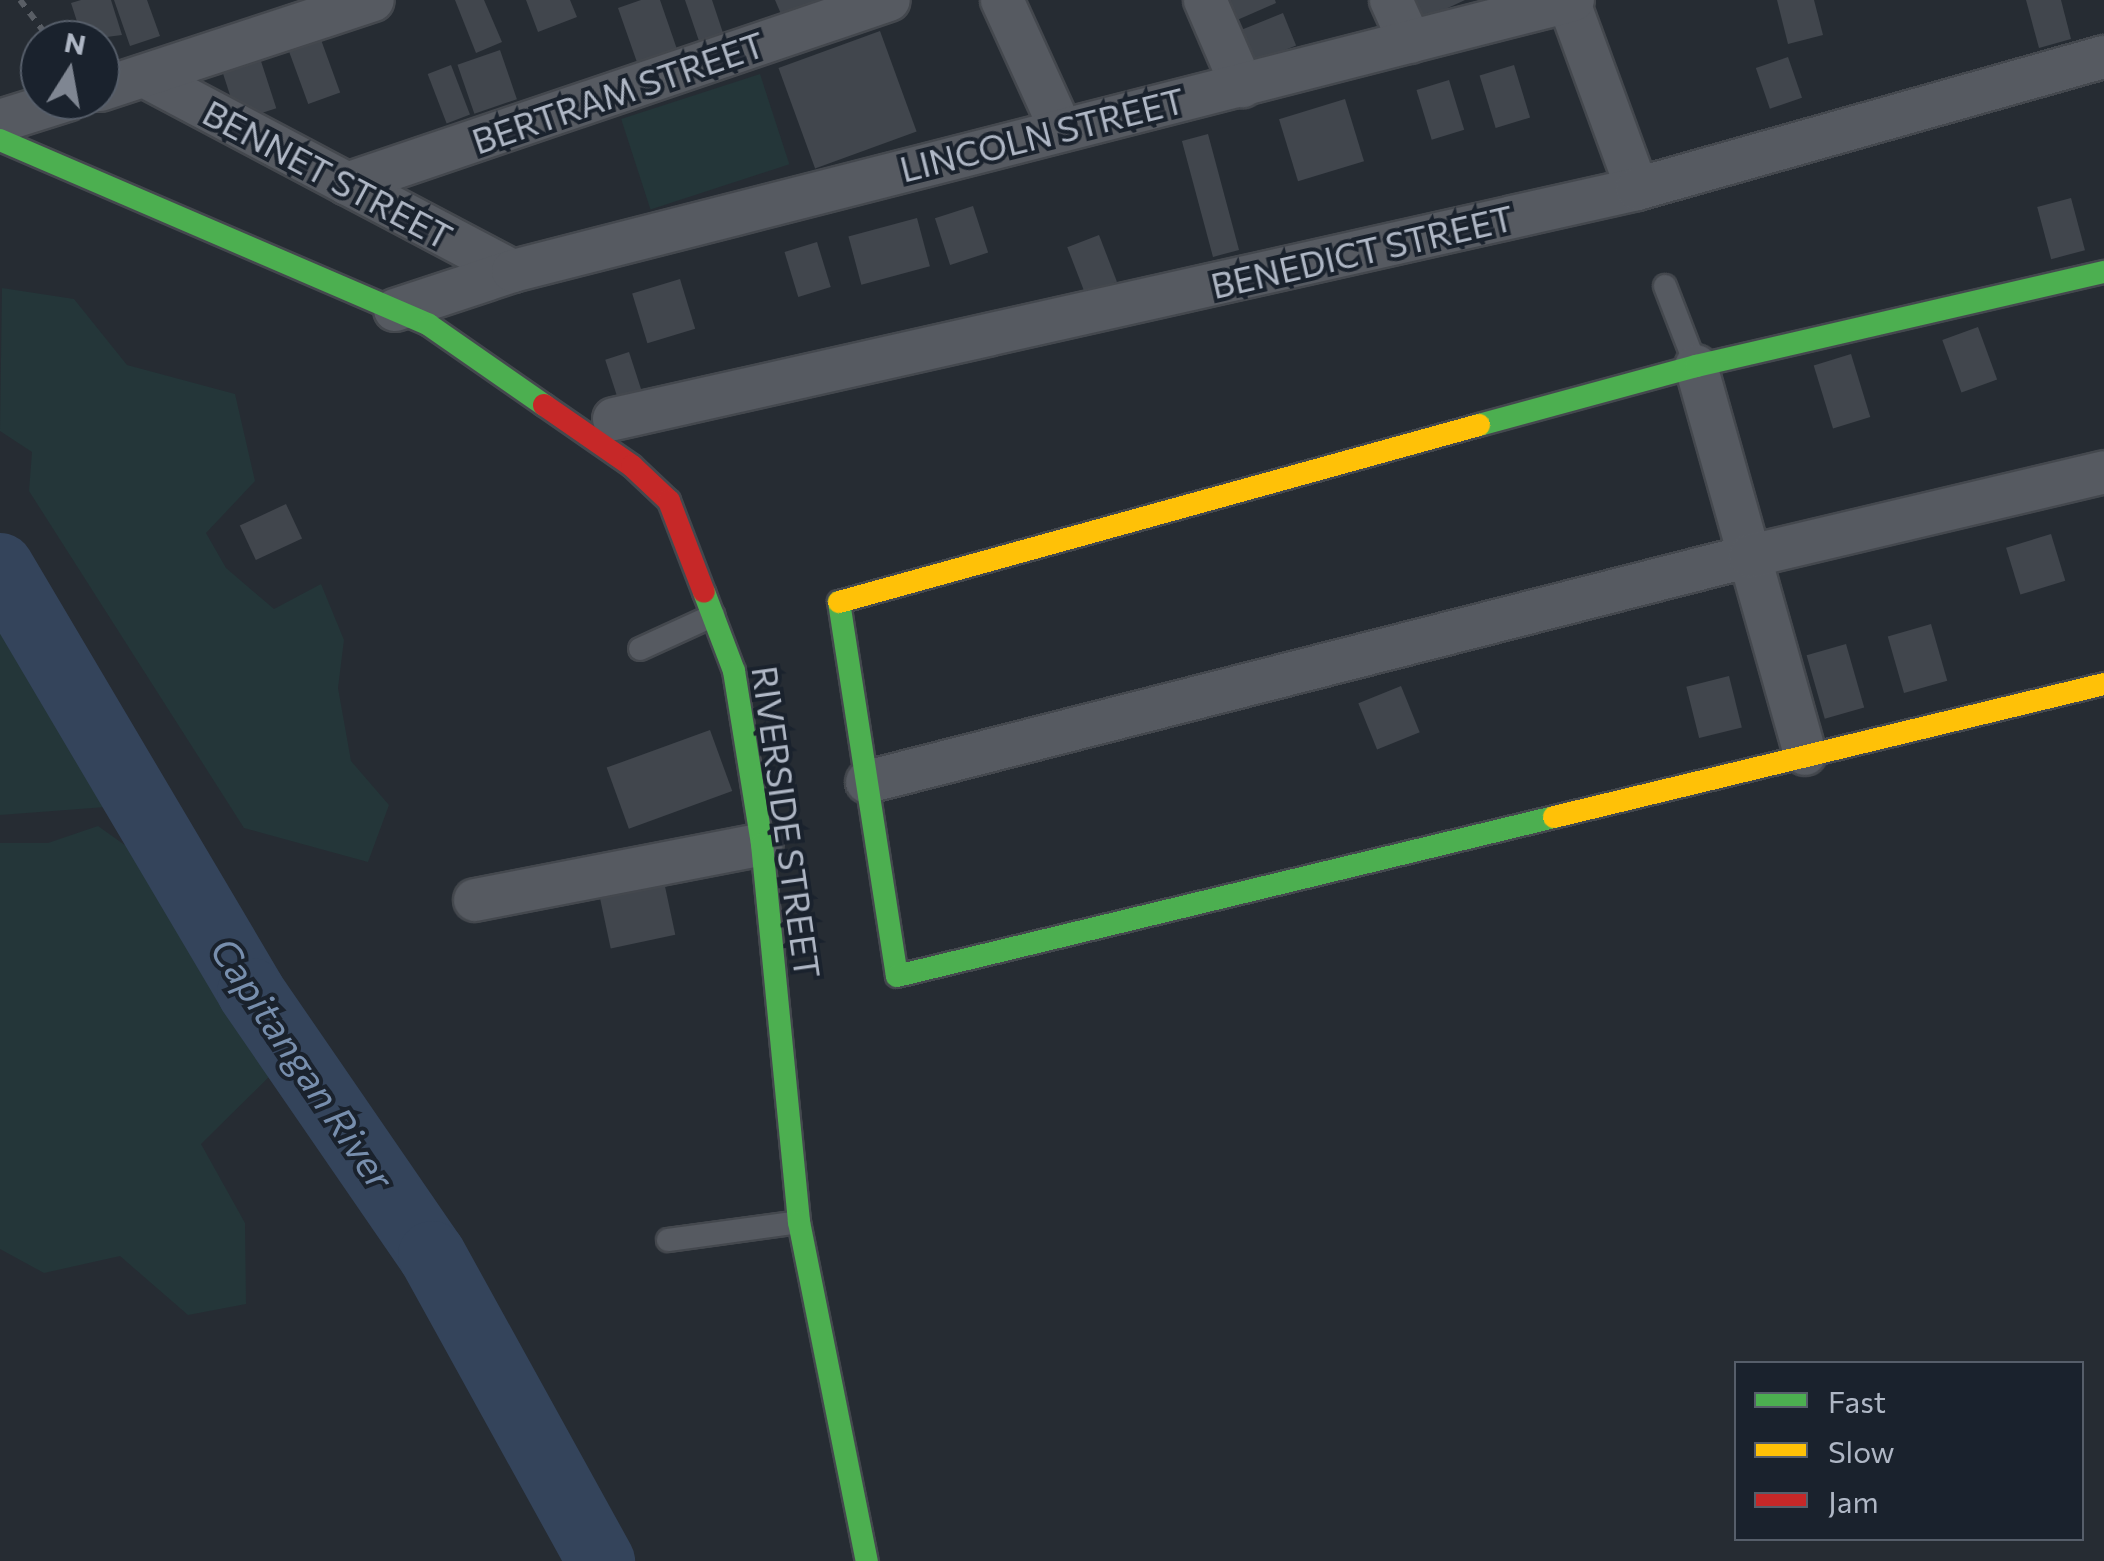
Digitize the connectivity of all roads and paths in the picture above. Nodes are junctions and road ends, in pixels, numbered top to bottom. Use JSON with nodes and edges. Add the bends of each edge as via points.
{"nodes":[{"id":1,"x":372,"y":0,"type":"edge"},
{"id":2,"x":889,"y":0,"type":"edge"},
{"id":3,"x":1002,"y":0,"type":"edge"},
{"id":4,"x":1205,"y":0,"type":"edge"},
{"id":5,"x":1390,"y":0,"type":"edge"},
{"id":6,"x":1570,"y":0,"type":"edge"},
{"id":7,"x":1410,"y":42,"type":"junction"},
{"id":8,"x":2104,"y":57,"type":"edge"},
{"id":9,"x":144,"y":76,"type":"junction"},
{"id":10,"x":120,"y":84,"type":"edge"},
{"id":11,"x":1242,"y":86,"type":"junction"},
{"id":12,"x":1060,"y":127,"type":"junction"},
{"id":13,"x":0,"y":140,"type":"edge"},
{"id":14,"x":347,"y":184,"type":"junction"},
{"id":15,"x":1638,"y":189,"type":"junction"},
{"id":16,"x":512,"y":271,"type":"junction"},
{"id":17,"x":2104,"y":272,"type":"edge"},
{"id":18,"x":1664,"y":286,"type":"dead end"},
{"id":19,"x":395,"y":310,"type":"junction"},
{"id":20,"x":1696,"y":366,"type":"junction"},
{"id":21,"x":614,"y":419,"type":"dead end"},
{"id":22,"x":2104,"y":472,"type":"edge"},
{"id":23,"x":1750,"y":556,"type":"junction"},
{"id":24,"x":715,"y":614,"type":"junction"},
{"id":25,"x":640,"y":649,"type":"dead end"},
{"id":26,"x":2104,"y":684,"type":"edge"},
{"id":27,"x":1805,"y":754,"type":"junction"},
{"id":28,"x":867,"y":782,"type":"junction"},
{"id":29,"x":762,"y":844,"type":"junction"},
{"id":30,"x":475,"y":900,"type":"dead end"},
{"id":31,"x":799,"y":1222,"type":"junction"},
{"id":32,"x":668,"y":1240,"type":"dead end"},
{"id":33,"x":867,"y":1561,"type":"edge"}],
"edges":[{"from":1,"to":9,"type":"street"},
{"from":2,"to":14,"type":"street","name":"BERTRAM STREET"},
{"from":3,"to":12,"type":"street"},
{"from":4,"to":11,"type":"street"},
{"from":5,"to":7,"type":"street"},
{"from":6,"to":7,"type":"street","name":"LINCOLN STREET"},
{"from":6,"to":15,"type":"street"},
{"from":7,"to":11,"type":"street","name":"LINCOLN STREET"},
{"from":8,"to":15,"type":"street","name":"BENEDICT STREET"},
{"from":9,"to":10,"type":"street"},
{"from":9,"to":14,"type":"street","name":"BENNET STREET"},
{"from":11,"to":12,"type":"street","name":"LINCOLN STREET"},
{"from":12,"to":16,"type":"street","name":"LINCOLN STREET"},
{"from":13,"to":19,"type":"street","name":"RIVERSIDE STREET"},
{"from":14,"to":16,"type":"street","name":"BENNET STREET"},
{"from":15,"to":21,"type":"street","name":"BENEDICT STREET"},
{"from":16,"to":19,"type":"street","name":"LINCOLN STREET"},
{"from":17,"to":20,"type":"street"},
{"from":18,"to":20,"type":"lane"},
{"from":19,"to":24,"type":"street","name":"RIVERSIDE STREET","via":[[484,360],[632,466],[669,502]]},
{"from":20,"to":23,"type":"street"},
{"from":20,"to":28,"type":"street","via":[[839,600]]},
{"from":22,"to":23,"type":"street"},
{"from":23,"to":27,"type":"street"},
{"from":23,"to":28,"type":"street"},
{"from":24,"to":25,"type":"lane"},
{"from":24,"to":29,"type":"street","name":"RIVERSIDE STREET","via":[[734,672]]},
{"from":26,"to":27,"type":"street"},
{"from":27,"to":28,"type":"street","via":[[897,976]]},
{"from":29,"to":30,"type":"street"},
{"from":29,"to":31,"type":"street","name":"RIVERSIDE STREET"},
{"from":31,"to":32,"type":"lane"},
{"from":31,"to":33,"type":"street","name":"RIVERSIDE STREET"}]}
